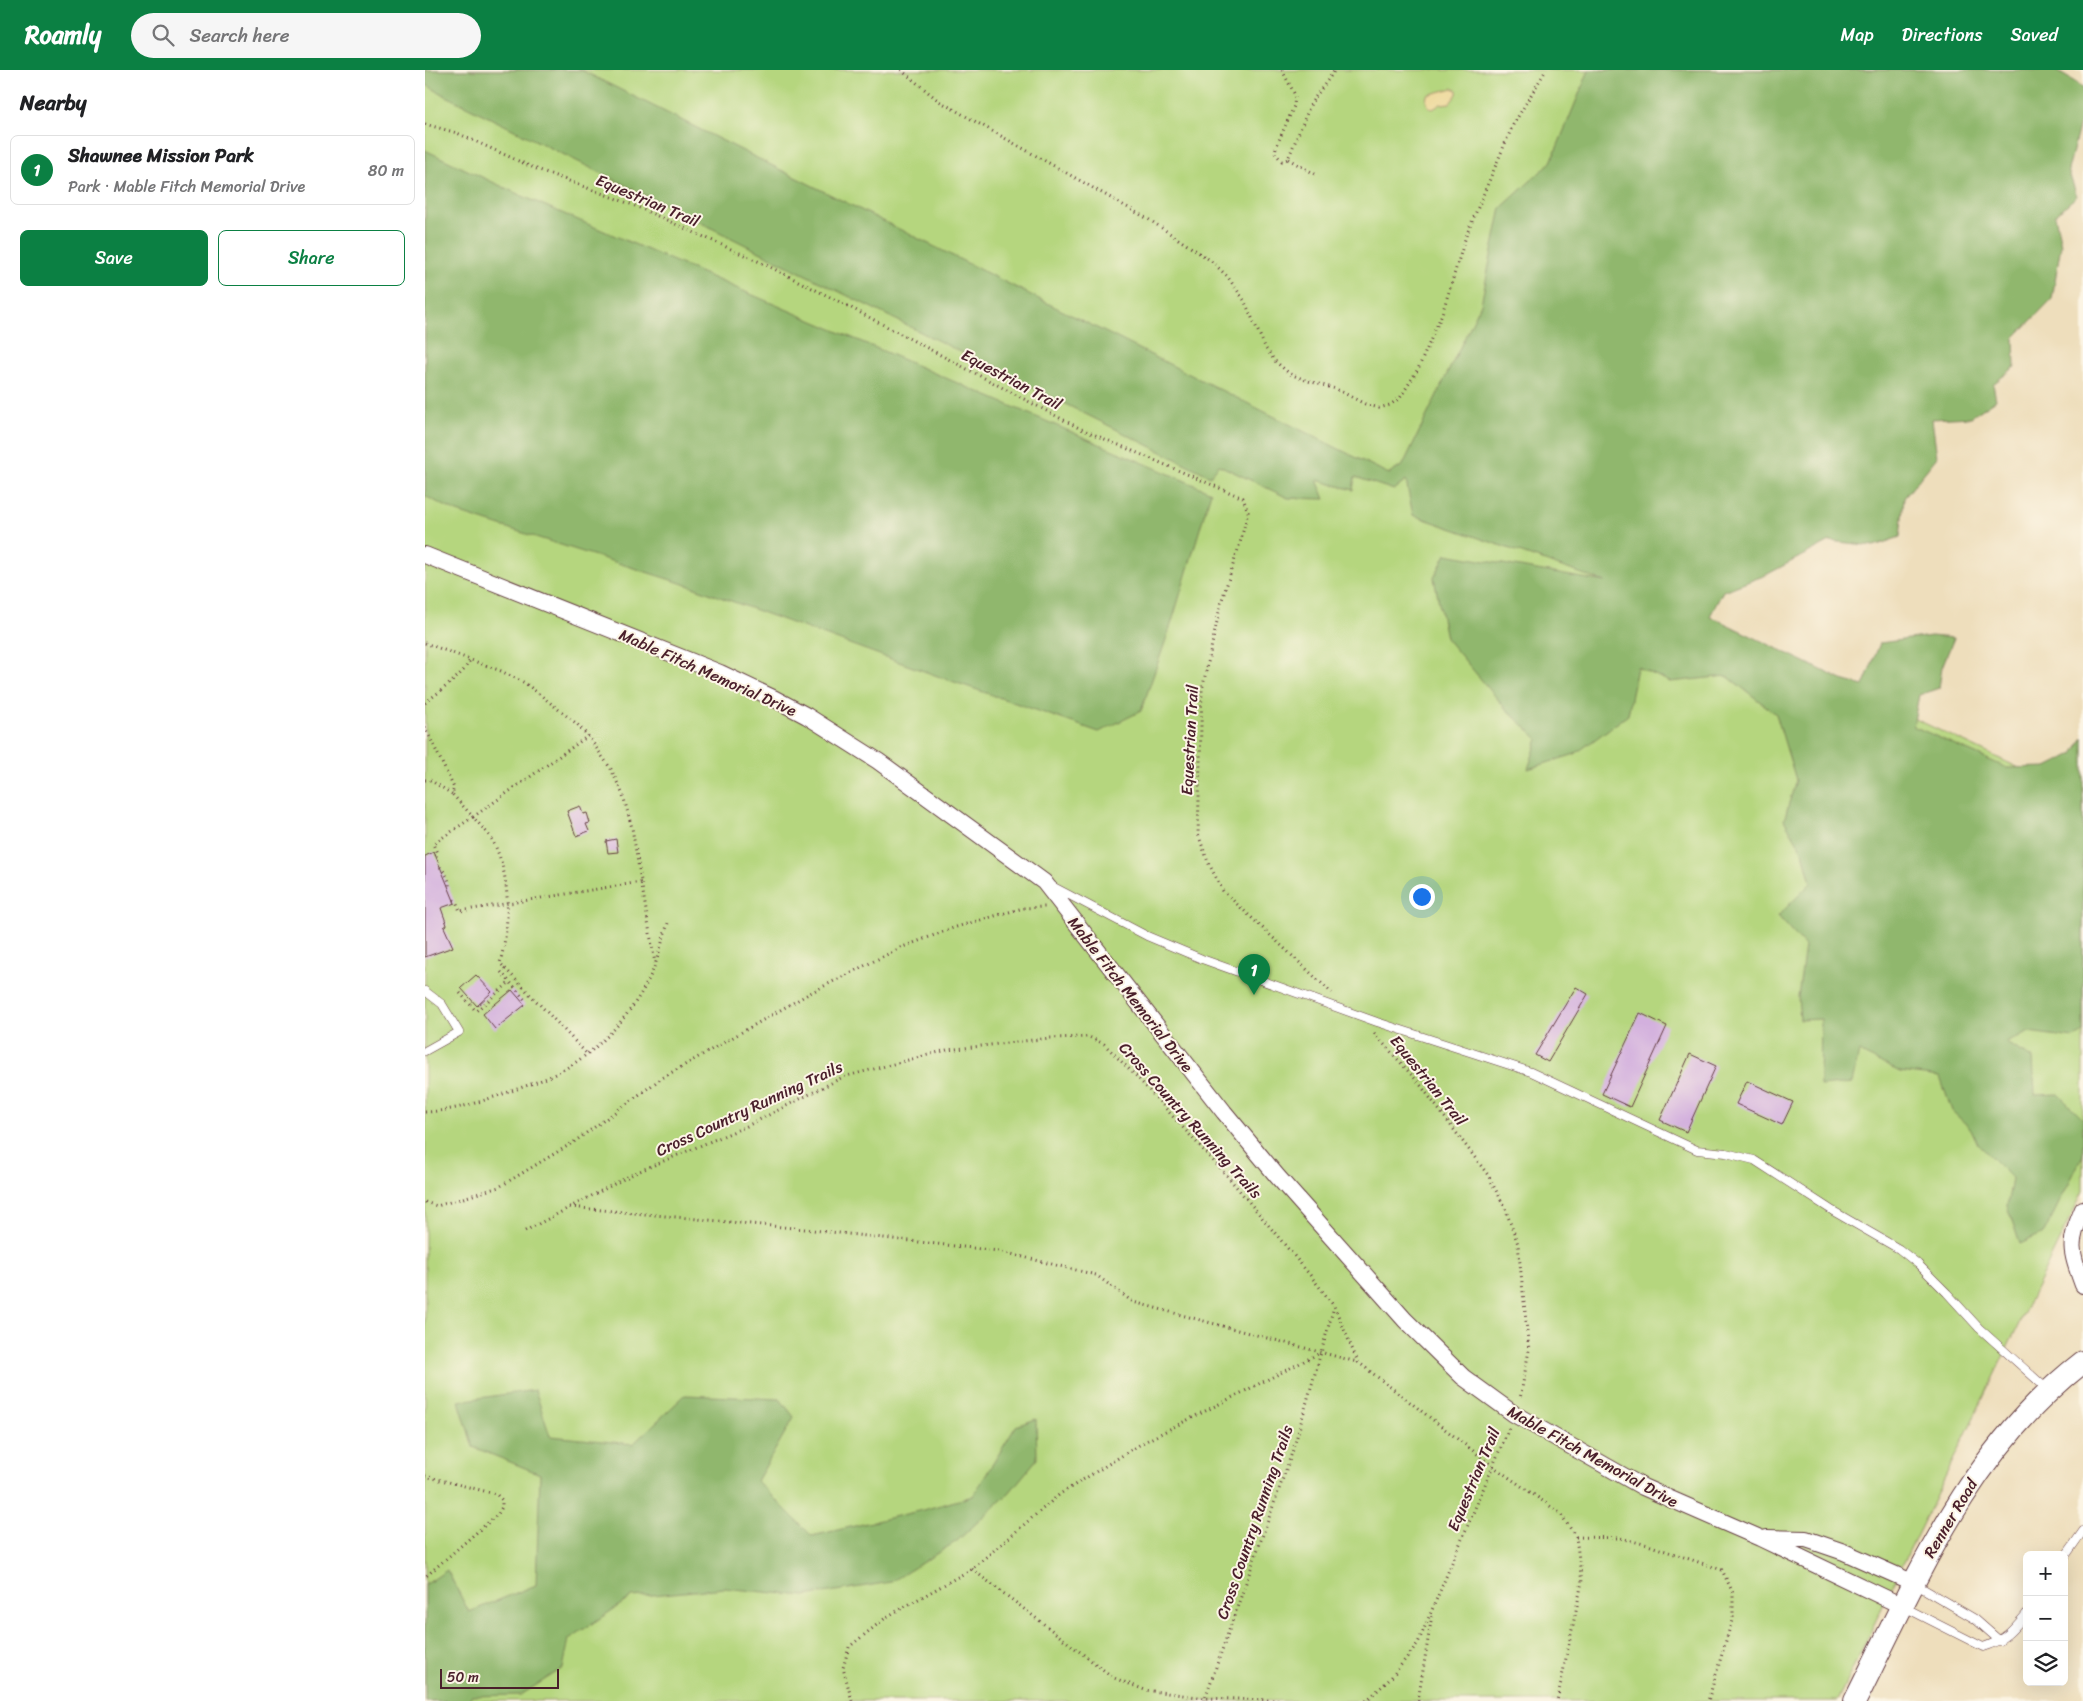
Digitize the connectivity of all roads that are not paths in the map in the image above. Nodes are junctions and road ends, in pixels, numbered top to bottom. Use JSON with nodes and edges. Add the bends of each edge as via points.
{"nodes":[{"id":1,"x":425,"y":555,"type":"edge"},
{"id":2,"x":1044,"y":882,"type":"junction"},
{"id":3,"x":425,"y":991,"type":"edge"},
{"id":4,"x":425,"y":1051,"type":"edge"},
{"id":5,"x":2083,"y":1209,"type":"edge"},
{"id":6,"x":2083,"y":1285,"type":"edge"},
{"id":7,"x":2083,"y":1362,"type":"edge"},
{"id":8,"x":2049,"y":1391,"type":"junction"},
{"id":9,"x":2083,"y":1531,"type":"edge"},
{"id":10,"x":1760,"y":1538,"type":"junction"},
{"id":11,"x":2068,"y":1552,"type":"edge"},
{"id":12,"x":1914,"y":1583,"type":"junction"},
{"id":13,"x":1902,"y":1606,"type":"junction"},
{"id":14,"x":2023,"y":1617,"type":"edge"},
{"id":15,"x":2001,"y":1641,"type":"junction"},
{"id":16,"x":1855,"y":1701,"type":"edge"}],
"edges":[{"from":1,"to":2,"type":"street","name":"Mable Fitch Memorial Drive","via":[[647,643],[775,699],[878,761]]},
{"from":2,"to":8,"type":"lane","via":[[1147,936],[1202,959],[1354,1014],[1531,1072],[1697,1150],[1754,1160],[1899,1249]]},
{"from":2,"to":10,"type":"street","name":"Mable Fitch Memorial Drive","via":[[1277,1176],[1405,1320],[1463,1377],[1514,1414],[1643,1487]]},
{"from":3,"to":4,"type":"lane","via":[[442,1004],[459,1032]]},
{"from":5,"to":6,"type":"street","via":[[2071,1252]]},
{"from":7,"to":8,"type":"main road","name":"Renner Road"},
{"from":8,"to":12,"type":"main road","name":"Renner Road","via":[[2006,1436],[1974,1478],[1945,1523]]},
{"from":9,"to":11,"type":"lane"},
{"from":10,"to":12,"type":"street","name":"Mable Fitch Memorial Drive","via":[[1806,1539]]},
{"from":10,"to":13,"type":"street","name":"Mable Fitch Memorial Drive"},
{"from":12,"to":13,"type":"main road","name":"Renner Road"},
{"from":12,"to":15,"type":"lane","via":[[1975,1619]]},
{"from":13,"to":15,"type":"lane","via":[[1983,1647]]},
{"from":13,"to":16,"type":"main road","name":"Renner Road"},
{"from":14,"to":15,"type":"lane"}]}
